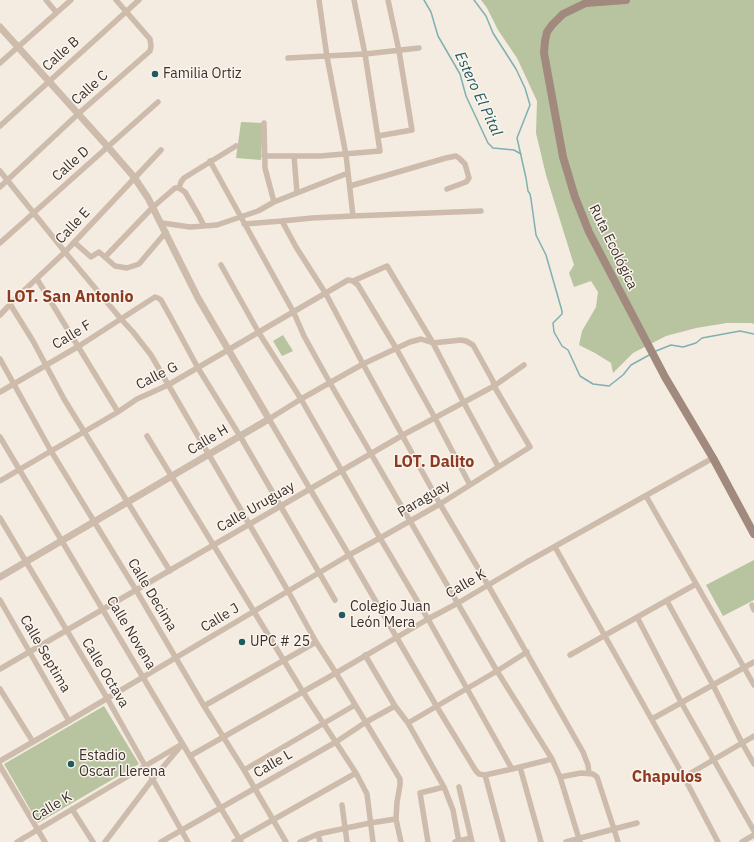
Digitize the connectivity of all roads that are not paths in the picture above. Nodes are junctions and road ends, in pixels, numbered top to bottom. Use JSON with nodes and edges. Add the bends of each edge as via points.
{"nodes":[{"id":1,"x":46,"y":0,"type":"edge"},
{"id":2,"x":71,"y":0,"type":"edge"},
{"id":3,"x":116,"y":0,"type":"edge"},
{"id":4,"x":139,"y":0,"type":"edge"},
{"id":5,"x":320,"y":0,"type":"edge"},
{"id":6,"x":354,"y":0,"type":"edge"},
{"id":7,"x":388,"y":0,"type":"edge"},
{"id":8,"x":626,"y":0,"type":"edge"},
{"id":9,"x":126,"y":11,"type":"junction"},
{"id":10,"x":56,"y":12,"type":"junction"},
{"id":11,"x":0,"y":27,"type":"edge"},
{"id":12,"x":18,"y":47,"type":"junction"},
{"id":13,"x":419,"y":48,"type":"dead end"},
{"id":14,"x":399,"y":51,"type":"junction"},
{"id":15,"x":365,"y":54,"type":"junction"},
{"id":16,"x":327,"y":57,"type":"junction"},
{"id":17,"x":288,"y":58,"type":"dead end"},
{"id":18,"x":0,"y":63,"type":"edge"},
{"id":19,"x":49,"y":81,"type":"junction"},
{"id":20,"x":158,"y":102,"type":"dead end"},
{"id":21,"x":78,"y":114,"type":"junction"},
{"id":22,"x":264,"y":124,"type":"dead end"},
{"id":23,"x":0,"y":126,"type":"edge"},
{"id":24,"x":378,"y":136,"type":"junction"},
{"id":25,"x":236,"y":146,"type":"dead end"},
{"id":26,"x":108,"y":147,"type":"junction"},
{"id":27,"x":161,"y":150,"type":"dead end"},
{"id":28,"x":346,"y":155,"type":"junction"},
{"id":29,"x":264,"y":156,"type":"junction"},
{"id":30,"x":294,"y":156,"type":"junction"},
{"id":31,"x":210,"y":161,"type":"junction"},
{"id":32,"x":0,"y":171,"type":"edge"},
{"id":33,"x":348,"y":173,"type":"junction"},
{"id":34,"x":134,"y":177,"type":"junction"},
{"id":35,"x":8,"y":180,"type":"junction"},
{"id":36,"x":350,"y":186,"type":"junction"},
{"id":37,"x":0,"y":187,"type":"edge"},
{"id":38,"x":180,"y":188,"type":"junction"},
{"id":39,"x":447,"y":188,"type":"dead end"},
{"id":40,"x":297,"y":194,"type":"junction"},
{"id":41,"x":274,"y":202,"type":"junction"},
{"id":42,"x":153,"y":207,"type":"junction"},
{"id":43,"x":481,"y":211,"type":"dead end"},
{"id":44,"x":34,"y":214,"type":"junction"},
{"id":45,"x":353,"y":216,"type":"junction"},
{"id":46,"x":240,"y":217,"type":"junction"},
{"id":47,"x":282,"y":221,"type":"junction"},
{"id":48,"x":162,"y":223,"type":"junction"},
{"id":49,"x":244,"y":224,"type":"junction"},
{"id":50,"x":204,"y":226,"type":"junction"},
{"id":51,"x":166,"y":232,"type":"junction"},
{"id":52,"x":74,"y":242,"type":"junction"},
{"id":53,"x":0,"y":243,"type":"edge"},
{"id":54,"x":65,"y":252,"type":"junction"},
{"id":55,"x":105,"y":257,"type":"junction"},
{"id":56,"x":221,"y":265,"type":"dead end"},
{"id":57,"x":37,"y":279,"type":"junction"},
{"id":58,"x":353,"y":281,"type":"junction"},
{"id":59,"x":326,"y":294,"type":"junction"},
{"id":60,"x":10,"y":304,"type":"junction"},
{"id":61,"x":294,"y":313,"type":"junction"},
{"id":62,"x":0,"y":315,"type":"edge"},
{"id":63,"x":121,"y":319,"type":"junction"},
{"id":64,"x":259,"y":333,"type":"junction"},
{"id":65,"x":433,"y":343,"type":"junction"},
{"id":66,"x":79,"y":346,"type":"junction"},
{"id":67,"x":396,"y":348,"type":"junction"},
{"id":68,"x":229,"y":349,"type":"junction"},
{"id":69,"x":0,"y":359,"type":"edge"},
{"id":70,"x":47,"y":364,"type":"junction"},
{"id":71,"x":363,"y":364,"type":"junction"},
{"id":72,"x":524,"y":365,"type":"dead end"},
{"id":73,"x":198,"y":368,"type":"junction"},
{"id":74,"x":330,"y":383,"type":"junction"},
{"id":75,"x":14,"y":384,"type":"junction"},
{"id":76,"x":168,"y":385,"type":"junction"},
{"id":77,"x":494,"y":386,"type":"junction"},
{"id":78,"x":0,"y":392,"type":"edge"},
{"id":79,"x":301,"y":399,"type":"junction"},
{"id":80,"x":464,"y":403,"type":"junction"},
{"id":81,"x":118,"y":412,"type":"junction"},
{"id":82,"x":435,"y":418,"type":"junction"},
{"id":83,"x":269,"y":419,"type":"junction"},
{"id":84,"x":84,"y":432,"type":"junction"},
{"id":85,"x":147,"y":436,"type":"dead end"},
{"id":86,"x":240,"y":436,"type":"junction"},
{"id":87,"x":403,"y":436,"type":"junction"},
{"id":88,"x":0,"y":437,"type":"edge"},
{"id":89,"x":530,"y":447,"type":"joint"},
{"id":90,"x":51,"y":451,"type":"junction"},
{"id":91,"x":371,"y":454,"type":"junction"},
{"id":92,"x":208,"y":455,"type":"junction"},
{"id":93,"x":713,"y":458,"type":"junction"},
{"id":94,"x":498,"y":466,"type":"junction"},
{"id":95,"x":19,"y":470,"type":"junction"},
{"id":96,"x":342,"y":471,"type":"junction"},
{"id":97,"x":171,"y":476,"type":"junction"},
{"id":98,"x":0,"y":481,"type":"edge"},
{"id":99,"x":470,"y":485,"type":"junction"},
{"id":100,"x":310,"y":489,"type":"junction"},
{"id":101,"x":646,"y":496,"type":"junction"},
{"id":102,"x":128,"y":502,"type":"junction"},
{"id":103,"x":440,"y":504,"type":"junction"},
{"id":104,"x":281,"y":506,"type":"junction"},
{"id":105,"x":0,"y":518,"type":"edge"},
{"id":106,"x":410,"y":521,"type":"junction"},
{"id":107,"x":94,"y":522,"type":"junction"},
{"id":108,"x":250,"y":524,"type":"junction"},
{"id":109,"x":754,"y":534,"type":"edge"},
{"id":110,"x":380,"y":538,"type":"junction"},
{"id":111,"x":62,"y":541,"type":"junction"},
{"id":112,"x":213,"y":546,"type":"junction"},
{"id":113,"x":555,"y":547,"type":"junction"},
{"id":114,"x":349,"y":555,"type":"junction"},
{"id":115,"x":26,"y":562,"type":"junction"},
{"id":116,"x":170,"y":571,"type":"junction"},
{"id":117,"x":318,"y":573,"type":"junction"},
{"id":118,"x":0,"y":578,"type":"edge"},
{"id":119,"x":696,"y":584,"type":"junction"},
{"id":120,"x":488,"y":585,"type":"junction"},
{"id":121,"x":136,"y":590,"type":"junction"},
{"id":122,"x":288,"y":591,"type":"junction"},
{"id":123,"x":0,"y":600,"type":"edge"},
{"id":124,"x":335,"y":600,"type":"dead end"},
{"id":125,"x":667,"y":601,"type":"junction"},
{"id":126,"x":458,"y":603,"type":"junction"},
{"id":127,"x":103,"y":610,"type":"junction"},
{"id":128,"x":253,"y":611,"type":"junction"},
{"id":129,"x":637,"y":617,"type":"junction"},
{"id":130,"x":428,"y":619,"type":"junction"},
{"id":131,"x":66,"y":631,"type":"junction"},
{"id":132,"x":605,"y":636,"type":"junction"},
{"id":133,"x":397,"y":638,"type":"junction"},
{"id":134,"x":316,"y":642,"type":"junction"},
{"id":135,"x":30,"y":652,"type":"junction"},
{"id":136,"x":526,"y":652,"type":"junction"},
{"id":137,"x":365,"y":655,"type":"junction"},
{"id":138,"x":570,"y":655,"type":"dead end"},
{"id":139,"x":176,"y":658,"type":"junction"},
{"id":140,"x":284,"y":660,"type":"junction"},
{"id":141,"x":754,"y":662,"type":"edge"},
{"id":142,"x":744,"y":668,"type":"junction"},
{"id":143,"x":0,"y":669,"type":"edge"},
{"id":144,"x":497,"y":671,"type":"junction"},
{"id":145,"x":336,"y":673,"type":"junction"},
{"id":146,"x":142,"y":677,"type":"junction"},
{"id":147,"x":713,"y":685,"type":"junction"},
{"id":148,"x":754,"y":685,"type":"edge"},
{"id":149,"x":0,"y":689,"type":"edge"},
{"id":150,"x":466,"y":689,"type":"junction"},
{"id":151,"x":303,"y":692,"type":"junction"},
{"id":152,"x":107,"y":698,"type":"junction"},
{"id":153,"x":681,"y":702,"type":"junction"},
{"id":154,"x":355,"y":704,"type":"junction"},
{"id":155,"x":204,"y":706,"type":"junction"},
{"id":156,"x":395,"y":706,"type":"junction"},
{"id":157,"x":437,"y":707,"type":"junction"},
{"id":158,"x":652,"y":719,"type":"junction"},
{"id":159,"x":69,"y":721,"type":"junction"},
{"id":160,"x":366,"y":722,"type":"junction"},
{"id":161,"x":408,"y":723,"type":"junction"},
{"id":162,"x":324,"y":724,"type":"junction"},
{"id":163,"x":754,"y":736,"type":"edge"},
{"id":164,"x":224,"y":738,"type":"junction"},
{"id":165,"x":33,"y":742,"type":"junction"},
{"id":166,"x":336,"y":742,"type":"junction"},
{"id":167,"x":742,"y":743,"type":"junction"},
{"id":168,"x":182,"y":744,"type":"junction"},
{"id":169,"x":190,"y":756,"type":"junction"},
{"id":170,"x":552,"y":759,"type":"junction"},
{"id":171,"x":714,"y":760,"type":"junction"},
{"id":172,"x":0,"y":761,"type":"edge"},
{"id":173,"x":754,"y":764,"type":"edge"},
{"id":174,"x":0,"y":766,"type":"edge"},
{"id":175,"x":145,"y":766,"type":"junction"},
{"id":176,"x":520,"y":767,"type":"junction"},
{"id":177,"x":512,"y":768,"type":"junction"},
{"id":178,"x":244,"y":770,"type":"junction"},
{"id":179,"x":356,"y":773,"type":"junction"},
{"id":180,"x":589,"y":773,"type":"junction"},
{"id":181,"x":485,"y":775,"type":"junction"},
{"id":182,"x":684,"y":776,"type":"junction"},
{"id":183,"x":560,"y":777,"type":"junction"},
{"id":184,"x":152,"y":780,"type":"junction"},
{"id":185,"x":444,"y":787,"type":"junction"},
{"id":186,"x":459,"y":787,"type":"dead end"},
{"id":187,"x":254,"y":788,"type":"junction"},
{"id":188,"x":342,"y":805,"type":"dead end"},
{"id":189,"x":220,"y":808,"type":"junction"},
{"id":190,"x":72,"y":809,"type":"junction"},
{"id":191,"x":396,"y":819,"type":"junction"},
{"id":192,"x":274,"y":820,"type":"junction"},
{"id":193,"x":370,"y":823,"type":"junction"},
{"id":194,"x":637,"y":823,"type":"dead end"},
{"id":195,"x":38,"y":829,"type":"junction"},
{"id":196,"x":344,"y":829,"type":"junction"},
{"id":197,"x":614,"y":829,"type":"junction"},
{"id":198,"x":181,"y":830,"type":"junction"},
{"id":199,"x":754,"y":831,"type":"edge"},
{"id":200,"x":318,"y":834,"type":"junction"},
{"id":201,"x":754,"y":835,"type":"edge"},
{"id":202,"x":472,"y":840,"type":"edge"},
{"id":203,"x":580,"y":840,"type":"edge"},
{"id":204,"x":238,"y":841,"type":"edge"},
{"id":205,"x":17,"y":842,"type":"edge"},
{"id":206,"x":45,"y":842,"type":"edge"},
{"id":207,"x":93,"y":842,"type":"edge"},
{"id":208,"x":105,"y":842,"type":"edge"},
{"id":209,"x":161,"y":842,"type":"edge"},
{"id":210,"x":188,"y":842,"type":"edge"},
{"id":211,"x":286,"y":842,"type":"edge"},
{"id":212,"x":300,"y":842,"type":"edge"},
{"id":213,"x":320,"y":842,"type":"edge"},
{"id":214,"x":347,"y":842,"type":"edge"},
{"id":215,"x":373,"y":842,"type":"edge"},
{"id":216,"x":401,"y":842,"type":"edge"},
{"id":217,"x":428,"y":842,"type":"edge"},
{"id":218,"x":457,"y":842,"type":"edge"},
{"id":219,"x":503,"y":842,"type":"edge"},
{"id":220,"x":541,"y":842,"type":"edge"},
{"id":221,"x":566,"y":842,"type":"edge"},
{"id":222,"x":618,"y":842,"type":"edge"},
{"id":223,"x":718,"y":842,"type":"edge"},
{"id":224,"x":742,"y":842,"type":"edge"}],
"edges":[{"from":1,"to":10,"type":"street"},
{"from":2,"to":10,"type":"street"},
{"from":3,"to":9,"type":"street","name":"Calle C"},
{"from":4,"to":9,"type":"street","name":"Calle B"},
{"from":5,"to":16,"type":"street"},
{"from":6,"to":15,"type":"street"},
{"from":7,"to":14,"type":"street"},
{"from":8,"to":93,"type":"main road","name":"Ruta Ecológica","via":[[586,4],[563,14],[547,32],[544,53],[563,157],[589,232],[665,377]]},
{"from":9,"to":19,"type":"street","name":"Calle B"},
{"from":9,"to":21,"type":"street","name":"Calle C","via":[[150,39],[150,49]]},
{"from":10,"to":12,"type":"street"},
{"from":11,"to":12,"type":"street"},
{"from":12,"to":18,"type":"street"},
{"from":12,"to":19,"type":"street"},
{"from":13,"to":14,"type":"street"},
{"from":14,"to":15,"type":"street"},
{"from":14,"to":24,"type":"street","via":[[412,130]]},
{"from":15,"to":16,"type":"street"},
{"from":15,"to":24,"type":"street"},
{"from":16,"to":17,"type":"street"},
{"from":16,"to":28,"type":"street"},
{"from":19,"to":21,"type":"street"},
{"from":19,"to":23,"type":"street","name":"Calle B"},
{"from":20,"to":26,"type":"street","name":"Calle D"},
{"from":21,"to":26,"type":"street"},
{"from":21,"to":35,"type":"street","name":"Calle C"},
{"from":22,"to":29,"type":"street"},
{"from":24,"to":28,"type":"street","via":[[378,152]]},
{"from":25,"to":31,"type":"street"},
{"from":26,"to":34,"type":"street"},
{"from":26,"to":44,"type":"street","name":"Calle D"},
{"from":27,"to":34,"type":"street","name":"Calle E"},
{"from":28,"to":30,"type":"street"},
{"from":28,"to":33,"type":"street"},
{"from":29,"to":30,"type":"street"},
{"from":29,"to":41,"type":"street"},
{"from":30,"to":40,"type":"street"},
{"from":31,"to":38,"type":"street","via":[[184,178]]},
{"from":31,"to":46,"type":"street"},
{"from":32,"to":35,"type":"street"},
{"from":33,"to":36,"type":"street"},
{"from":33,"to":40,"type":"street"},
{"from":34,"to":42,"type":"street"},
{"from":34,"to":52,"type":"street","name":"Calle E"},
{"from":35,"to":37,"type":"street","name":"Calle C"},
{"from":35,"to":44,"type":"street"},
{"from":36,"to":39,"type":"street","via":[[456,156],[465,164],[469,178],[466,182]]},
{"from":36,"to":45,"type":"street"},
{"from":38,"to":42,"type":"street","via":[[173,189]]},
{"from":38,"to":50,"type":"street","via":[[185,192]]},
{"from":40,"to":41,"type":"street"},
{"from":41,"to":46,"type":"street"},
{"from":42,"to":48,"type":"street"},
{"from":42,"to":55,"type":"street"},
{"from":43,"to":45,"type":"street"},
{"from":44,"to":53,"type":"street","name":"Calle D"},
{"from":44,"to":54,"type":"street"},
{"from":45,"to":47,"type":"street"},
{"from":46,"to":49,"type":"street"},
{"from":46,"to":50,"type":"street","via":[[217,225]]},
{"from":47,"to":49,"type":"street"},
{"from":47,"to":59,"type":"street"},
{"from":48,"to":50,"type":"street"},
{"from":48,"to":51,"type":"street"},
{"from":49,"to":61,"type":"street"},
{"from":51,"to":55,"type":"street","via":[[138,265],[116,267]]},
{"from":51,"to":68,"type":"street","via":[[198,298]]},
{"from":52,"to":54,"type":"street","name":"Calle E"},
{"from":52,"to":55,"type":"street","via":[[90,257],[99,252]]},
{"from":54,"to":57,"type":"street","name":"Calle E"},
{"from":54,"to":63,"type":"street"},
{"from":56,"to":64,"type":"street"},
{"from":57,"to":60,"type":"street","name":"Calle E"},
{"from":57,"to":66,"type":"street"},
{"from":58,"to":59,"type":"street","name":"Calle G","via":[[348,280]]},
{"from":58,"to":65,"type":"street","name":"Calle G","via":[[387,266]]},
{"from":58,"to":67,"type":"street","via":[[358,285]]},
{"from":59,"to":61,"type":"street","name":"Calle G"},
{"from":59,"to":71,"type":"street"},
{"from":60,"to":62,"type":"street","name":"Calle E"},
{"from":60,"to":70,"type":"street"},
{"from":61,"to":64,"type":"street","name":"Calle G"},
{"from":61,"to":74,"type":"street"},
{"from":63,"to":66,"type":"street","name":"Calle F"},
{"from":63,"to":73,"type":"street","name":"Calle F","via":[[155,297],[161,300]]},
{"from":63,"to":76,"type":"street","via":[[151,355]]},
{"from":64,"to":68,"type":"street","name":"Calle G"},
{"from":64,"to":79,"type":"street"},
{"from":65,"to":67,"type":"street","name":"Calle H","via":[[417,340]]},
{"from":65,"to":77,"type":"street","name":"Calle H","via":[[460,340],[472,345]]},
{"from":65,"to":80,"type":"street"},
{"from":66,"to":70,"type":"street","name":"Calle F"},
{"from":66,"to":81,"type":"street"},
{"from":67,"to":71,"type":"street","name":"Calle H"},
{"from":67,"to":82,"type":"street"},
{"from":68,"to":73,"type":"street","name":"Calle G"},
{"from":68,"to":83,"type":"street"},
{"from":69,"to":75,"type":"street","name":"Calle Decima"},
{"from":70,"to":75,"type":"street","name":"Calle F"},
{"from":70,"to":84,"type":"street"},
{"from":71,"to":74,"type":"street","name":"Calle H"},
{"from":71,"to":87,"type":"street"},
{"from":72,"to":77,"type":"street","name":"Calle Uruguay"},
{"from":73,"to":76,"type":"street","name":"Calle G"},
{"from":73,"to":86,"type":"street"},
{"from":74,"to":79,"type":"street","name":"Calle H"},
{"from":74,"to":91,"type":"street"},
{"from":75,"to":78,"type":"street","name":"Calle F"},
{"from":75,"to":90,"type":"street","name":"Calle Decima"},
{"from":76,"to":81,"type":"street","name":"Calle G"},
{"from":76,"to":92,"type":"street"},
{"from":77,"to":80,"type":"street","name":"Calle Uruguay"},
{"from":77,"to":89,"type":"street","name":"Calle H"},
{"from":79,"to":83,"type":"street","name":"Calle H"},
{"from":79,"to":96,"type":"street"},
{"from":80,"to":82,"type":"street","name":"Calle Uruguay"},
{"from":80,"to":94,"type":"street"},
{"from":81,"to":84,"type":"street","name":"Calle G"},
{"from":82,"to":87,"type":"street","name":"Calle Uruguay"},
{"from":82,"to":99,"type":"street"},
{"from":83,"to":86,"type":"street","name":"Calle H"},
{"from":83,"to":100,"type":"street"},
{"from":84,"to":90,"type":"street","name":"Calle G"},
{"from":84,"to":102,"type":"street"},
{"from":85,"to":97,"type":"street"},
{"from":86,"to":92,"type":"street","name":"Calle H"},
{"from":86,"to":104,"type":"street"},
{"from":87,"to":91,"type":"street","name":"Calle Uruguay"},
{"from":87,"to":103,"type":"street"},
{"from":88,"to":95,"type":"street","name":"Calle Novena"},
{"from":89,"to":94,"type":"street","name":"Paraguay"},
{"from":90,"to":95,"type":"street","name":"Calle G"},
{"from":90,"to":107,"type":"street","name":"Calle Decima"},
{"from":91,"to":96,"type":"street","name":"Calle Uruguay"},
{"from":91,"to":106,"type":"street"},
{"from":92,"to":97,"type":"street","name":"Calle H"},
{"from":92,"to":108,"type":"street"},
{"from":93,"to":101,"type":"street","name":"Calle K"},
{"from":93,"to":109,"type":"main road","name":"Ruta Ecológica"},
{"from":94,"to":99,"type":"street","name":"Paraguay"},
{"from":95,"to":98,"type":"street","name":"Calle G"},
{"from":95,"to":111,"type":"street","name":"Calle Novena"},
{"from":96,"to":100,"type":"street","name":"Calle Uruguay"},
{"from":96,"to":110,"type":"street"},
{"from":97,"to":102,"type":"street","name":"Calle H"},
{"from":97,"to":112,"type":"street"},
{"from":99,"to":103,"type":"street","name":"Paraguay"},
{"from":100,"to":104,"type":"street","name":"Calle Uruguay"},
{"from":100,"to":114,"type":"street"},
{"from":101,"to":113,"type":"street","name":"Calle K"},
{"from":101,"to":119,"type":"street"},
{"from":102,"to":107,"type":"street","name":"Calle H"},
{"from":102,"to":116,"type":"street"},
{"from":103,"to":106,"type":"street","name":"Paraguay"},
{"from":103,"to":120,"type":"street"},
{"from":104,"to":108,"type":"street","name":"Calle Uruguay"},
{"from":104,"to":117,"type":"street"},
{"from":105,"to":115,"type":"street","name":"Calle Octava"},
{"from":106,"to":110,"type":"street","name":"Paraguay"},
{"from":106,"to":126,"type":"street"},
{"from":107,"to":111,"type":"street","name":"Calle H"},
{"from":107,"to":121,"type":"street","name":"Calle Decima"},
{"from":108,"to":112,"type":"street","name":"Calle Uruguay"},
{"from":108,"to":122,"type":"street"},
{"from":110,"to":114,"type":"street","name":"Paraguay"},
{"from":110,"to":130,"type":"street"},
{"from":111,"to":115,"type":"street","name":"Calle H"},
{"from":111,"to":127,"type":"street","name":"Calle Novena"},
{"from":112,"to":116,"type":"street","name":"Calle Uruguay"},
{"from":112,"to":128,"type":"street"},
{"from":113,"to":120,"type":"street","name":"Calle K"},
{"from":113,"to":132,"type":"street"},
{"from":114,"to":117,"type":"street","name":"Calle J"},
{"from":114,"to":133,"type":"street"},
{"from":115,"to":118,"type":"street","name":"Calle H"},
{"from":115,"to":131,"type":"street","name":"Calle Octava"},
{"from":116,"to":121,"type":"street","name":"Calle Uruguay"},
{"from":117,"to":122,"type":"street","name":"Calle J"},
{"from":117,"to":124,"type":"street"},
{"from":119,"to":125,"type":"street"},
{"from":119,"to":142,"type":"street"},
{"from":120,"to":126,"type":"street","name":"Calle K"},
{"from":120,"to":136,"type":"street"},
{"from":121,"to":127,"type":"street","name":"Calle Uruguay"},
{"from":121,"to":139,"type":"street","name":"Calle Decima"},
{"from":122,"to":128,"type":"street","name":"Calle J"},
{"from":122,"to":134,"type":"street"},
{"from":123,"to":135,"type":"street","name":"Calle Septima"},
{"from":125,"to":129,"type":"street"},
{"from":125,"to":147,"type":"street"},
{"from":126,"to":130,"type":"street","name":"Calle K"},
{"from":126,"to":144,"type":"street"},
{"from":127,"to":131,"type":"street","name":"Calle Uruguay"},
{"from":127,"to":146,"type":"street","name":"Calle Novena"},
{"from":128,"to":139,"type":"street","name":"Calle J"},
{"from":128,"to":140,"type":"street"},
{"from":129,"to":132,"type":"street"},
{"from":129,"to":153,"type":"street"},
{"from":130,"to":133,"type":"street","name":"Calle K"},
{"from":130,"to":150,"type":"street"},
{"from":131,"to":135,"type":"street","name":"Calle Uruguay"},
{"from":131,"to":152,"type":"street","name":"Calle Octava"},
{"from":132,"to":138,"type":"street"},
{"from":132,"to":158,"type":"street"},
{"from":133,"to":137,"type":"street","name":"Calle K"},
{"from":133,"to":157,"type":"street"},
{"from":134,"to":140,"type":"street"},
{"from":134,"to":145,"type":"street"},
{"from":135,"to":143,"type":"street","name":"Calle Uruguay"},
{"from":135,"to":159,"type":"street","name":"Calle Septima"},
{"from":136,"to":144,"type":"street"},
{"from":136,"to":180,"type":"street","via":[[583,752]]},
{"from":137,"to":145,"type":"street","name":"Calle K"},
{"from":137,"to":156,"type":"street"},
{"from":139,"to":146,"type":"street","name":"Calle J"},
{"from":139,"to":155,"type":"street","name":"Calle Decima"},
{"from":140,"to":151,"type":"street"},
{"from":140,"to":155,"type":"street"},
{"from":141,"to":142,"type":"street"},
{"from":142,"to":147,"type":"street"},
{"from":142,"to":148,"type":"street"},
{"from":144,"to":150,"type":"street"},
{"from":144,"to":170,"type":"street"},
{"from":145,"to":151,"type":"street","name":"Calle K"},
{"from":145,"to":154,"type":"street"},
{"from":146,"to":152,"type":"street","name":"Calle J"},
{"from":146,"to":168,"type":"street","name":"Calle Novena"},
{"from":147,"to":153,"type":"street"},
{"from":147,"to":167,"type":"street"},
{"from":149,"to":165,"type":"street"},
{"from":150,"to":157,"type":"street"},
{"from":150,"to":177,"type":"street"},
{"from":151,"to":162,"type":"street"},
{"from":151,"to":164,"type":"street","name":"Calle K"},
{"from":152,"to":159,"type":"street","name":"Calle J"},
{"from":152,"to":175,"type":"street","name":"Calle Octava"},
{"from":153,"to":158,"type":"street"},
{"from":153,"to":171,"type":"street"},
{"from":154,"to":160,"type":"street"},
{"from":154,"to":162,"type":"street"},
{"from":155,"to":164,"type":"street","name":"Calle Decima"},
{"from":156,"to":160,"type":"street","name":"Calle L"},
{"from":156,"to":161,"type":"street"},
{"from":157,"to":161,"type":"street"},
{"from":157,"to":181,"type":"street","via":[[476,771]]},
{"from":158,"to":182,"type":"street"},
{"from":159,"to":165,"type":"street","name":"Calle J"},
{"from":160,"to":166,"type":"street","name":"Calle L"},
{"from":160,"to":191,"type":"street","via":[[400,779]]},
{"from":161,"to":185,"type":"street"},
{"from":162,"to":166,"type":"street"},
{"from":162,"to":178,"type":"street"},
{"from":163,"to":167,"type":"street"},
{"from":164,"to":169,"type":"street","name":"Calle K"},
{"from":164,"to":178,"type":"street","name":"Calle Decima"},
{"from":165,"to":172,"type":"street","name":"Calle J"},
{"from":166,"to":179,"type":"street"},
{"from":166,"to":187,"type":"street","name":"Calle L"},
{"from":167,"to":171,"type":"street"},
{"from":167,"to":173,"type":"street"},
{"from":168,"to":169,"type":"street","name":"Calle Novena"},
{"from":168,"to":175,"type":"street","name":"Calle K"},
{"from":168,"to":184,"type":"street"},
{"from":169,"to":189,"type":"street","name":"Calle Novena"},
{"from":170,"to":176,"type":"street"},
{"from":170,"to":183,"type":"street"},
{"from":171,"to":182,"type":"street"},
{"from":171,"to":199,"type":"street"},
{"from":174,"to":195,"type":"street"},
{"from":175,"to":184,"type":"street","name":"Calle Octava"},
{"from":175,"to":190,"type":"street","name":"Calle K"},
{"from":176,"to":177,"type":"street"},
{"from":176,"to":220,"type":"street"},
{"from":177,"to":181,"type":"street"},
{"from":178,"to":187,"type":"street","name":"Calle Decima"},
{"from":179,"to":192,"type":"street"},
{"from":179,"to":193,"type":"street","via":[[367,794]]},
{"from":180,"to":183,"type":"street"},
{"from":180,"to":197,"type":"street","via":[[597,777]]},
{"from":181,"to":219,"type":"street"},
{"from":182,"to":223,"type":"street"},
{"from":183,"to":203,"type":"street"},
{"from":184,"to":198,"type":"street","name":"Calle Octava"},
{"from":184,"to":208,"type":"street"},
{"from":185,"to":217,"type":"street","via":[[420,793]]},
{"from":185,"to":218,"type":"street","via":[[453,810]]},
{"from":186,"to":202,"type":"street"},
{"from":187,"to":189,"type":"street","name":"Calle L"},
{"from":187,"to":192,"type":"street","name":"Calle Decima"},
{"from":188,"to":196,"type":"street"},
{"from":189,"to":198,"type":"street","name":"Calle L"},
{"from":189,"to":204,"type":"street","name":"Calle Novena"},
{"from":190,"to":195,"type":"street","name":"Calle K"},
{"from":190,"to":207,"type":"street"},
{"from":191,"to":193,"type":"street"},
{"from":191,"to":216,"type":"street"},
{"from":192,"to":204,"type":"street"},
{"from":192,"to":211,"type":"street","name":"Calle Decima"},
{"from":193,"to":196,"type":"street"},
{"from":193,"to":215,"type":"street"},
{"from":194,"to":197,"type":"street"},
{"from":195,"to":205,"type":"street","name":"Calle K"},
{"from":195,"to":206,"type":"street"},
{"from":196,"to":200,"type":"street"},
{"from":196,"to":214,"type":"street"},
{"from":197,"to":203,"type":"street"},
{"from":197,"to":222,"type":"street"},
{"from":198,"to":209,"type":"street","name":"Calle L"},
{"from":198,"to":210,"type":"street","name":"Calle Octava"},
{"from":200,"to":212,"type":"street"},
{"from":200,"to":213,"type":"street"},
{"from":201,"to":224,"type":"street"},
{"from":202,"to":218,"type":"street"},
{"from":203,"to":221,"type":"street"}]}
